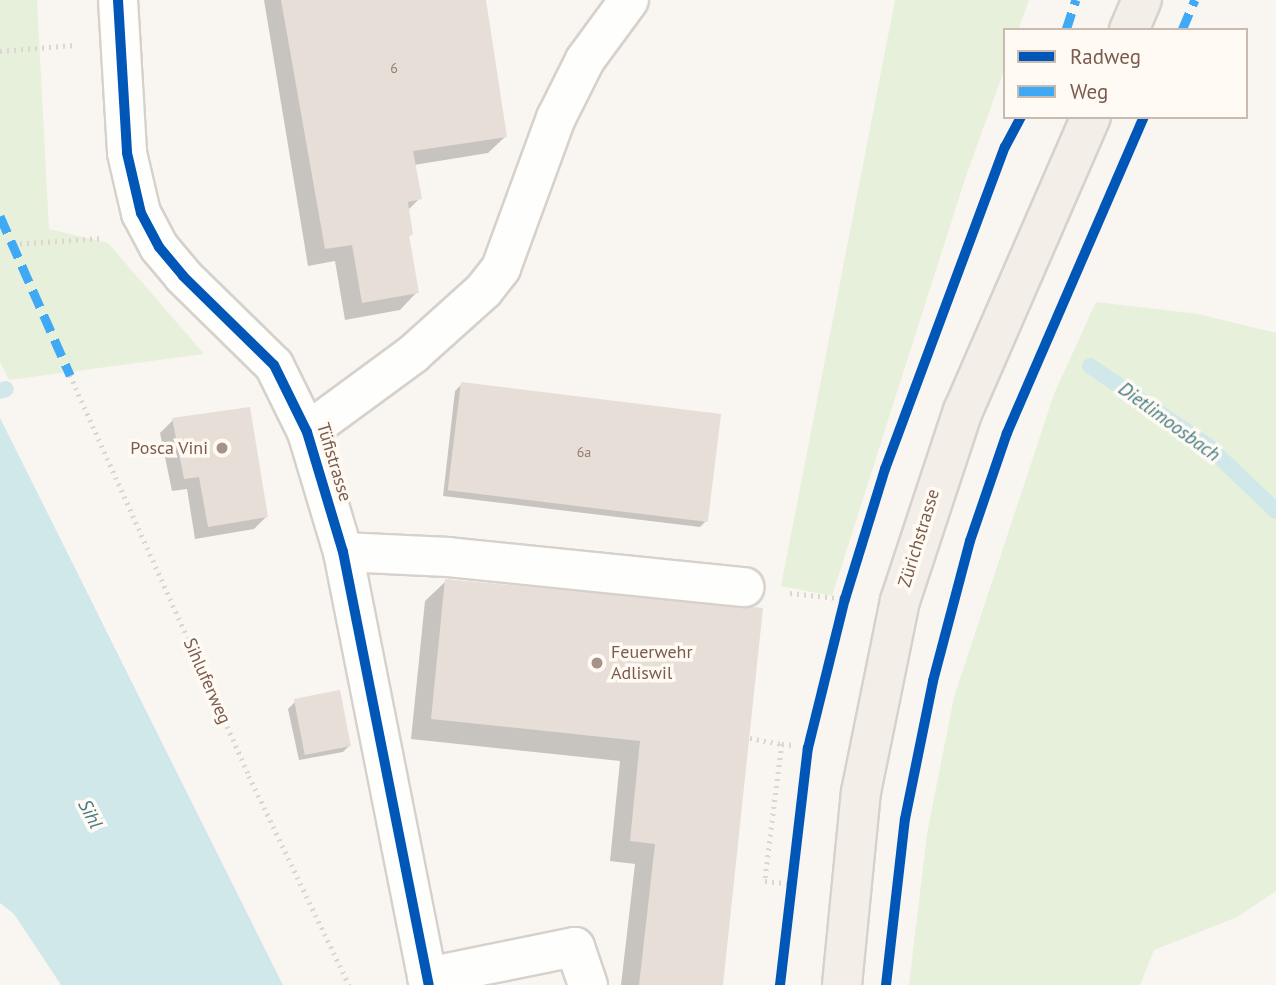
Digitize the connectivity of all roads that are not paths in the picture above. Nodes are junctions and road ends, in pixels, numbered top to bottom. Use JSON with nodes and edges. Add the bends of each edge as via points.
{"nodes":[{"id":1,"x":118,"y":0,"type":"edge"},
{"id":2,"x":629,"y":0,"type":"edge"},
{"id":3,"x":1142,"y":0,"type":"edge"},
{"id":4,"x":1130,"y":28,"type":"edge"},
{"id":5,"x":1090,"y":119,"type":"edge"},
{"id":6,"x":307,"y":432,"type":"junction"},
{"id":7,"x":343,"y":552,"type":"junction"},
{"id":8,"x":744,"y":587,"type":"road end"},
{"id":9,"x":428,"y":981,"type":"edge"},
{"id":10,"x":588,"y":985,"type":"edge"},
{"id":11,"x":842,"y":985,"type":"edge"}],
"edges":[{"from":1,"to":6,"type":"street","name":"Tüfistrasse","via":[[127,153],[141,213],[159,247],[183,276],[274,365]]},
{"from":2,"to":6,"type":"street","via":[[585,60],[556,118],[514,241],[490,283],[413,354]]},
{"from":3,"to":4,"type":"main road"},
{"from":5,"to":11,"type":"main road","name":"Zürichstrasse","via":[[963,411],[900,601],[861,792]]},
{"from":6,"to":7,"type":"street","name":"Tüfistrasse"},
{"from":7,"to":8,"type":"street","via":[[448,557]]},
{"from":7,"to":9,"type":"street","name":"Tüfistrasse"},
{"from":9,"to":10,"type":"street","via":[[575,947]]}]}
